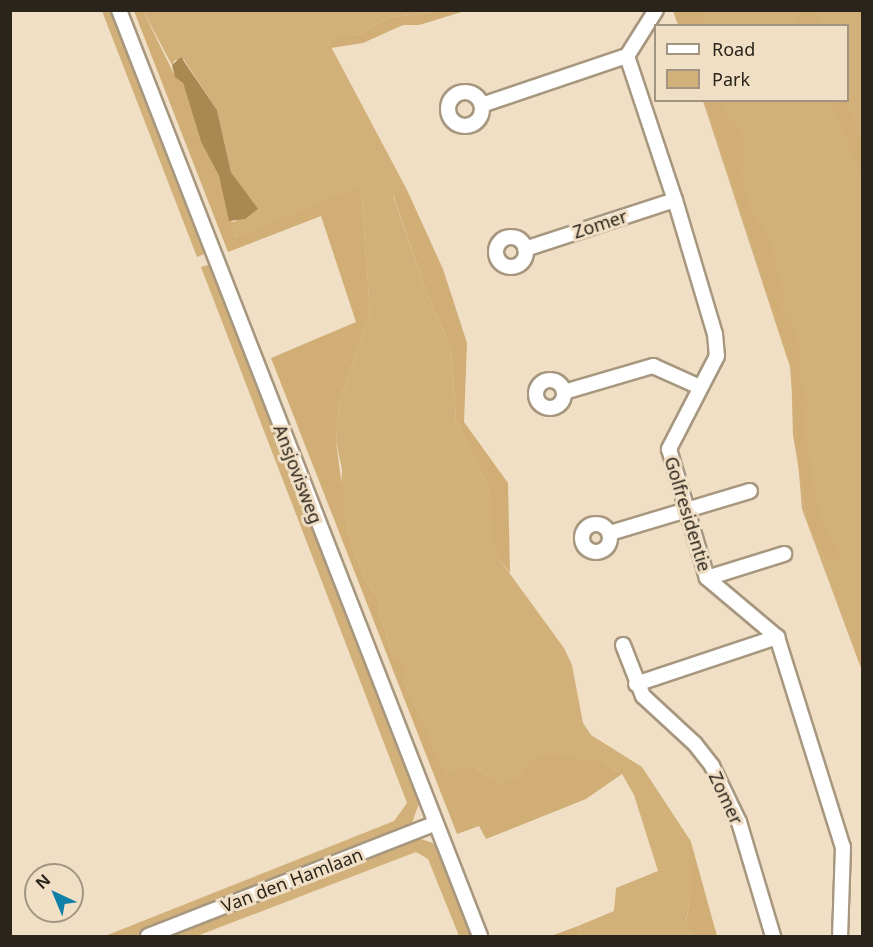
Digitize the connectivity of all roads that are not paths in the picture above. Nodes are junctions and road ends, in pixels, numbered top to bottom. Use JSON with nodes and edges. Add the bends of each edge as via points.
{"nodes":[{"id":1,"x":119,"y":10,"type":"edge"},
{"id":2,"x":656,"y":10,"type":"edge"},
{"id":3,"x":627,"y":56,"type":"junction"},
{"id":4,"x":482,"y":105,"type":"dead end"},
{"id":5,"x":675,"y":200,"type":"junction"},
{"id":6,"x":525,"y":249,"type":"dead end"},
{"id":7,"x":700,"y":387,"type":"junction"},
{"id":8,"x":564,"y":392,"type":"dead end"},
{"id":9,"x":750,"y":492,"type":"dead end"},
{"id":10,"x":686,"y":513,"type":"junction"},
{"id":11,"x":610,"y":533,"type":"dead end"},
{"id":12,"x":784,"y":554,"type":"dead end"},
{"id":13,"x":707,"y":578,"type":"junction"},
{"id":14,"x":777,"y":637,"type":"junction"},
{"id":15,"x":623,"y":645,"type":"dead end"},
{"id":16,"x":636,"y":684,"type":"junction"},
{"id":17,"x":436,"y":824,"type":"junction"},
{"id":18,"x":148,"y":936,"type":"edge"},
{"id":19,"x":480,"y":936,"type":"edge"},
{"id":20,"x":773,"y":936,"type":"edge"},
{"id":21,"x":840,"y":936,"type":"edge"}],
"edges":[{"from":1,"to":17,"type":"street","name":"Ansjovisweg"},
{"from":2,"to":3,"type":"street"},
{"from":3,"to":4,"type":"street"},
{"from":3,"to":5,"type":"street","name":"Golfresidentie"},
{"from":5,"to":6,"type":"street","name":"Zomer"},
{"from":5,"to":7,"type":"street","name":"Golfresidentie","via":[[715,334],[717,356]]},
{"from":7,"to":8,"type":"street","via":[[653,366]]},
{"from":7,"to":10,"type":"street","name":"Golfresidentie","via":[[669,449]]},
{"from":9,"to":10,"type":"street"},
{"from":10,"to":11,"type":"street"},
{"from":10,"to":13,"type":"street","name":"Golfresidentie"},
{"from":12,"to":13,"type":"street"},
{"from":13,"to":14,"type":"street","name":"Golfresidentie"},
{"from":14,"to":16,"type":"street"},
{"from":14,"to":21,"type":"street","via":[[843,847]]},
{"from":15,"to":16,"type":"street","name":"Zomer"},
{"from":16,"to":20,"type":"street","name":"Zomer","via":[[712,766],[739,822]]},
{"from":17,"to":18,"type":"street","name":"Van den Hamlaan"},
{"from":17,"to":19,"type":"street","name":"Ansjovisweg"}]}
